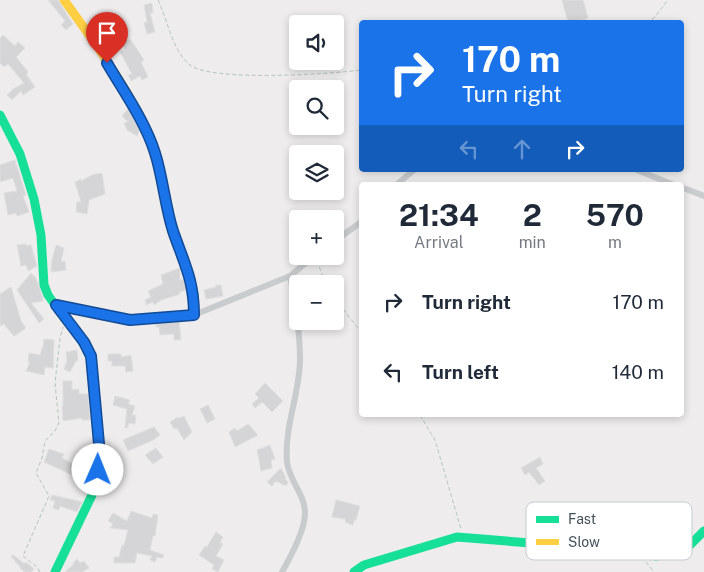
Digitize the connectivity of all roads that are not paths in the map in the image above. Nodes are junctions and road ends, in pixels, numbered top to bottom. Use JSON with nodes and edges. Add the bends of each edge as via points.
{"nodes":[{"id":1,"x":64,"y":0,"type":"edge"},
{"id":2,"x":0,"y":115,"type":"edge"},
{"id":3,"x":412,"y":172,"type":"edge"},
{"id":4,"x":642,"y":172,"type":"edge"},
{"id":5,"x":400,"y":182,"type":"edge"},
{"id":6,"x":667,"y":182,"type":"edge"},
{"id":7,"x":684,"y":189,"type":"edge"},
{"id":8,"x":704,"y":196,"type":"edge"},
{"id":9,"x":359,"y":223,"type":"edge"},
{"id":10,"x":344,"y":234,"type":"edge"},
{"id":11,"x":304,"y":265,"type":"edge"},
{"id":12,"x":291,"y":275,"type":"edge"},
{"id":13,"x":289,"y":276,"type":"edge"},
{"id":14,"x":56,"y":305,"type":"junction"},
{"id":15,"x":194,"y":315,"type":"junction"},
{"id":16,"x":298,"y":330,"type":"edge"},
{"id":17,"x":704,"y":531,"type":"edge"},
{"id":18,"x":526,"y":542,"type":"edge"},
{"id":19,"x":692,"y":543,"type":"edge"},
{"id":20,"x":54,"y":572,"type":"edge"},
{"id":21,"x":282,"y":572,"type":"edge"},
{"id":22,"x":354,"y":572,"type":"edge"}],
"edges":[{"from":1,"to":15,"type":"street","via":[[101,51],[146,128],[156,154],[173,229],[191,280]]},
{"from":2,"to":14,"type":"street","via":[[20,154],[31,190],[41,236],[44,285]]},
{"from":3,"to":5,"type":"street"},
{"from":4,"to":6,"type":"street"},
{"from":7,"to":8,"type":"street"},
{"from":9,"to":10,"type":"street"},
{"from":11,"to":12,"type":"street"},
{"from":13,"to":15,"type":"street"},
{"from":14,"to":15,"type":"street","via":[[130,320]]},
{"from":14,"to":20,"type":"street","via":[[91,356],[99,444],[98,470],[92,495]]},
{"from":16,"to":21,"type":"street","via":[[300,360],[287,462],[302,498],[305,516]]},
{"from":17,"to":19,"type":"street"},
{"from":18,"to":22,"type":"street","via":[[457,537],[364,565]]}]}
